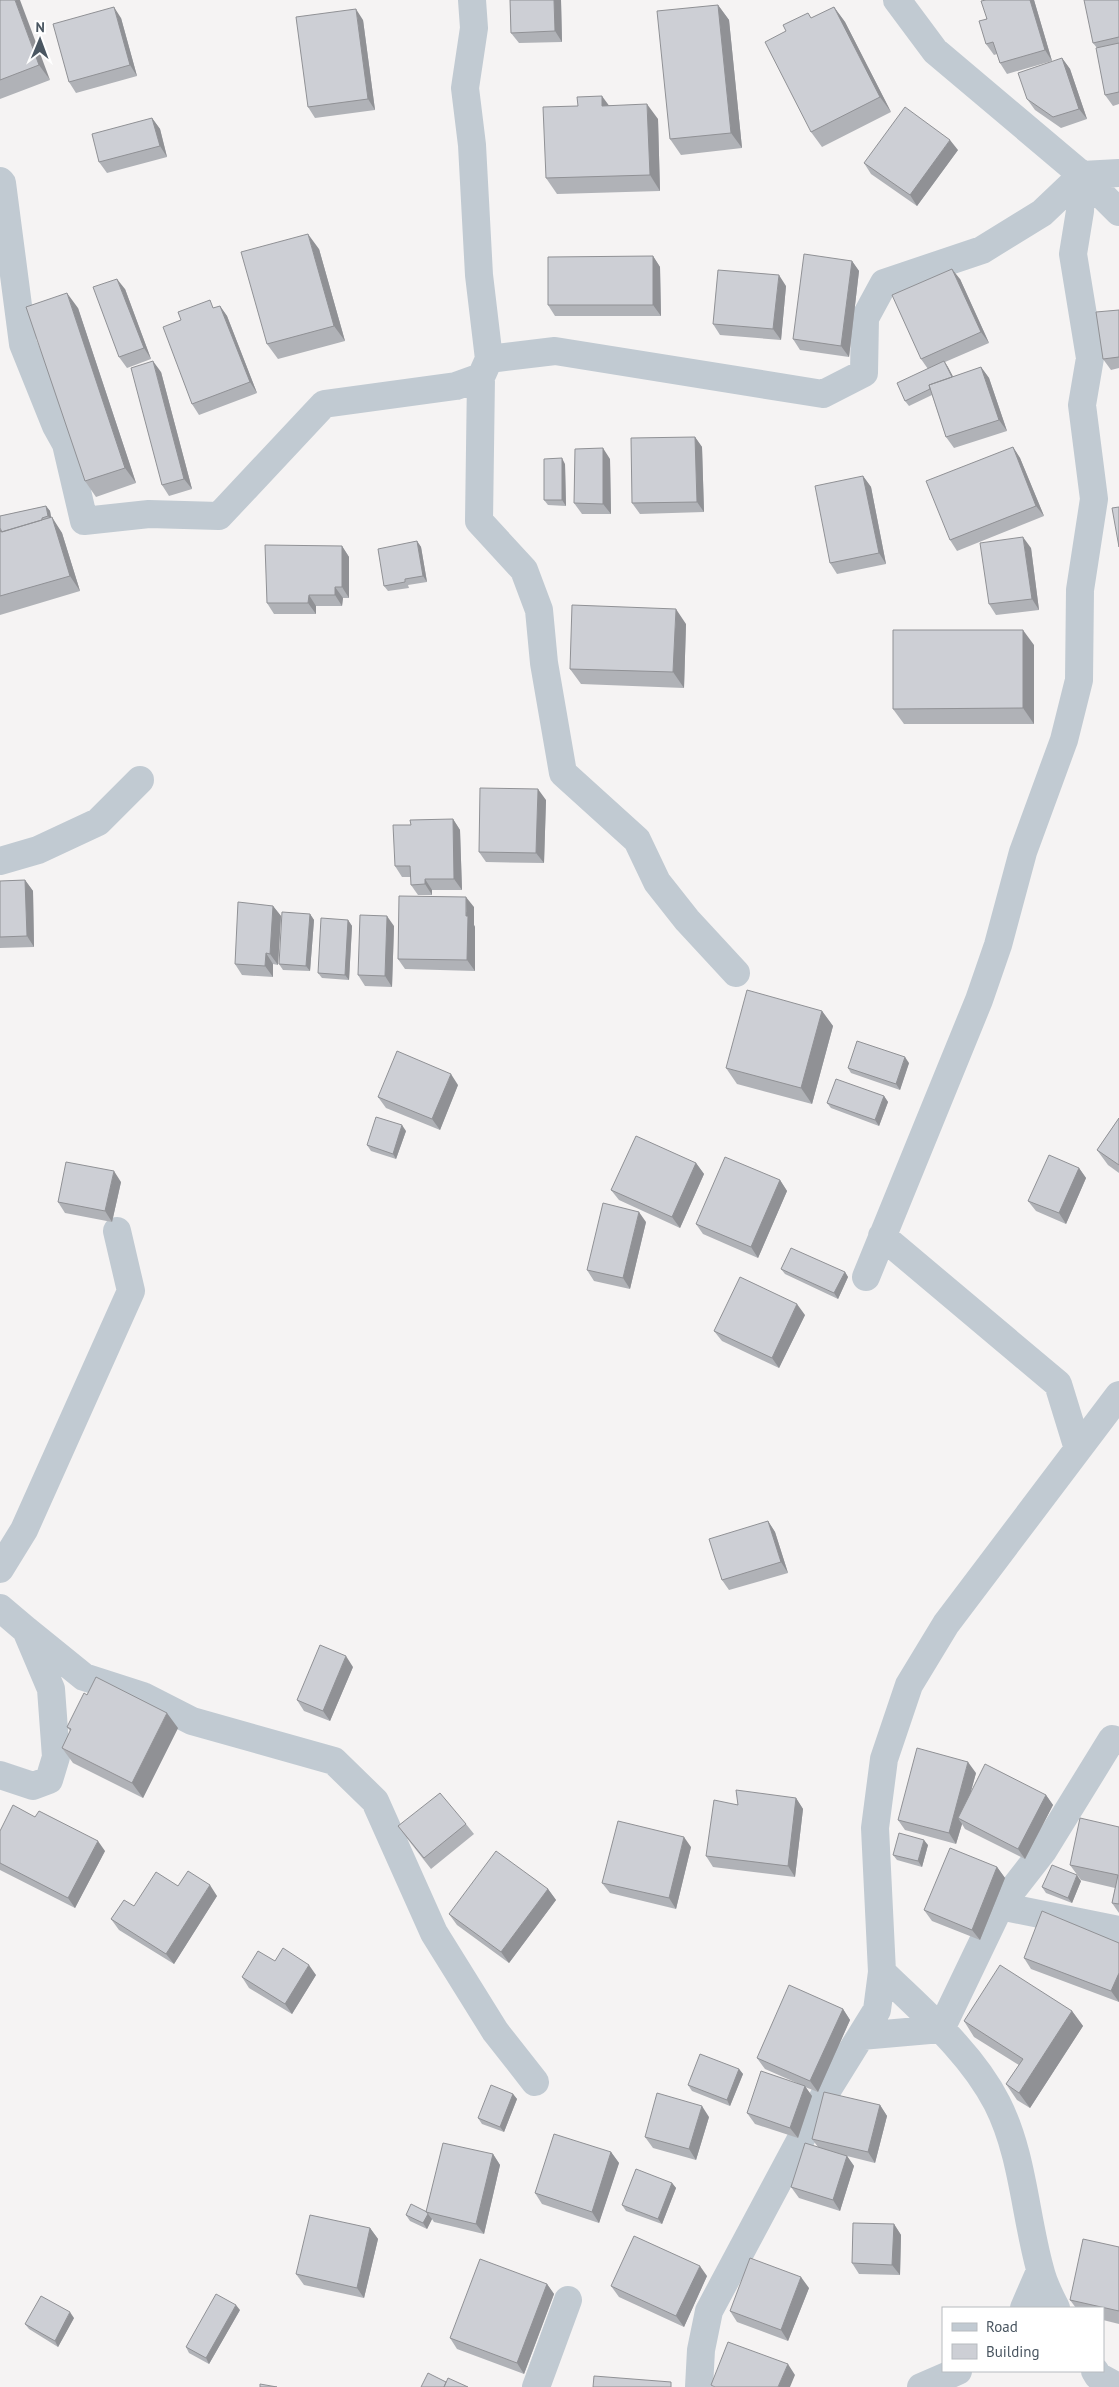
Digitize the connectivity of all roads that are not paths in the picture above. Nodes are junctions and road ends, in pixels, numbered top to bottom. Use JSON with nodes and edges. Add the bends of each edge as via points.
{"nodes":[{"id":1,"x":472,"y":0,"type":"edge"},
{"id":2,"x":898,"y":0,"type":"edge"},
{"id":3,"x":1119,"y":173,"type":"edge"},
{"id":4,"x":1082,"y":175,"type":"junction"},
{"id":5,"x":0,"y":181,"type":"edge"},
{"id":6,"x":1119,"y":212,"type":"edge"},
{"id":7,"x":485,"y":368,"type":"junction"},
{"id":8,"x":140,"y":780,"type":"dead end"},
{"id":9,"x":0,"y":861,"type":"edge"},
{"id":10,"x":736,"y":973,"type":"dead end"},
{"id":11,"x":117,"y":1231,"type":"dead end"},
{"id":12,"x":882,"y":1236,"type":"junction"},
{"id":13,"x":866,"y":1277,"type":"dead end"},
{"id":14,"x":1119,"y":1396,"type":"edge"},
{"id":15,"x":1078,"y":1449,"type":"junction"},
{"id":16,"x":0,"y":1569,"type":"edge"},
{"id":17,"x":0,"y":1608,"type":"edge"},
{"id":18,"x":26,"y":1630,"type":"junction"},
{"id":19,"x":1119,"y":1741,"type":"edge"},
{"id":20,"x":0,"y":1775,"type":"edge"},
{"id":21,"x":1000,"y":1906,"type":"junction"},
{"id":22,"x":1119,"y":1930,"type":"edge"},
{"id":23,"x":882,"y":1972,"type":"junction"},
{"id":24,"x":941,"y":2029,"type":"junction"},
{"id":25,"x":861,"y":2036,"type":"junction"},
{"id":26,"x":535,"y":2082,"type":"dead end"},
{"id":27,"x":1040,"y":2271,"type":"junction"},
{"id":28,"x":568,"y":2300,"type":"dead end"},
{"id":29,"x":1024,"y":2307,"type":"edge"},
{"id":30,"x":1056,"y":2307,"type":"edge"},
{"id":31,"x":956,"y":2372,"type":"edge"},
{"id":32,"x":1096,"y":2372,"type":"edge"},
{"id":33,"x":536,"y":2387,"type":"edge"},
{"id":34,"x":699,"y":2387,"type":"edge"},
{"id":35,"x":921,"y":2387,"type":"edge"},
{"id":36,"x":1118,"y":2387,"type":"edge"}],
"edges":[{"from":1,"to":7,"type":"street","via":[[474,28],[466,88]]},
{"from":2,"to":4,"type":"street","via":[[935,51]]},
{"from":3,"to":4,"type":"street"},
{"from":4,"to":6,"type":"street"},
{"from":4,"to":7,"type":"street","via":[[1042,213],[982,250],[884,283],[865,318],[864,373],[824,394],[555,351]]},
{"from":4,"to":12,"type":"street","via":[[1073,254],[1090,358],[1082,405],[1094,499],[1080,590],[1079,680],[1064,740],[1023,852],[989,973]]},
{"from":5,"to":7,"type":"street","via":[[24,344],[66,444],[84,521],[149,514],[219,516],[324,404],[456,386]]},
{"from":7,"to":10,"type":"street","via":[[479,521],[524,570],[539,610],[544,663],[563,773],[637,840],[657,882]]},
{"from":8,"to":9,"type":"street","via":[[98,822],[38,850]]},
{"from":11,"to":16,"type":"street","via":[[131,1291],[24,1530]]},
{"from":12,"to":13,"type":"street"},
{"from":12,"to":15,"type":"street","via":[[1058,1384]]},
{"from":14,"to":15,"type":"street"},
{"from":15,"to":23,"type":"street","via":[[946,1624],[909,1686],[884,1759],[875,1828]]},
{"from":17,"to":18,"type":"street"},
{"from":18,"to":20,"type":"street","via":[[51,1689],[56,1756],[49,1780],[33,1786]]},
{"from":18,"to":26,"type":"street","via":[[84,1677],[143,1696],[192,1721],[334,1761],[375,1801],[434,1933],[495,2031]]},
{"from":19,"to":21,"type":"street","via":[[1112,1739],[1043,1850]]},
{"from":21,"to":22,"type":"street"},
{"from":21,"to":24,"type":"street"},
{"from":23,"to":24,"type":"street"},
{"from":23,"to":25,"type":"street","via":[[877,2010]]},
{"from":24,"to":25,"type":"street"},
{"from":24,"to":27,"type":"street","via":[[976,2070],[998,2104],[1014,2149]]},
{"from":25,"to":34,"type":"street","via":[[826,2092],[709,2311],[701,2350]]},
{"from":27,"to":29,"type":"street"},
{"from":27,"to":30,"type":"street"},
{"from":28,"to":33,"type":"street"},
{"from":31,"to":35,"type":"street"},
{"from":32,"to":36,"type":"street"}]}
